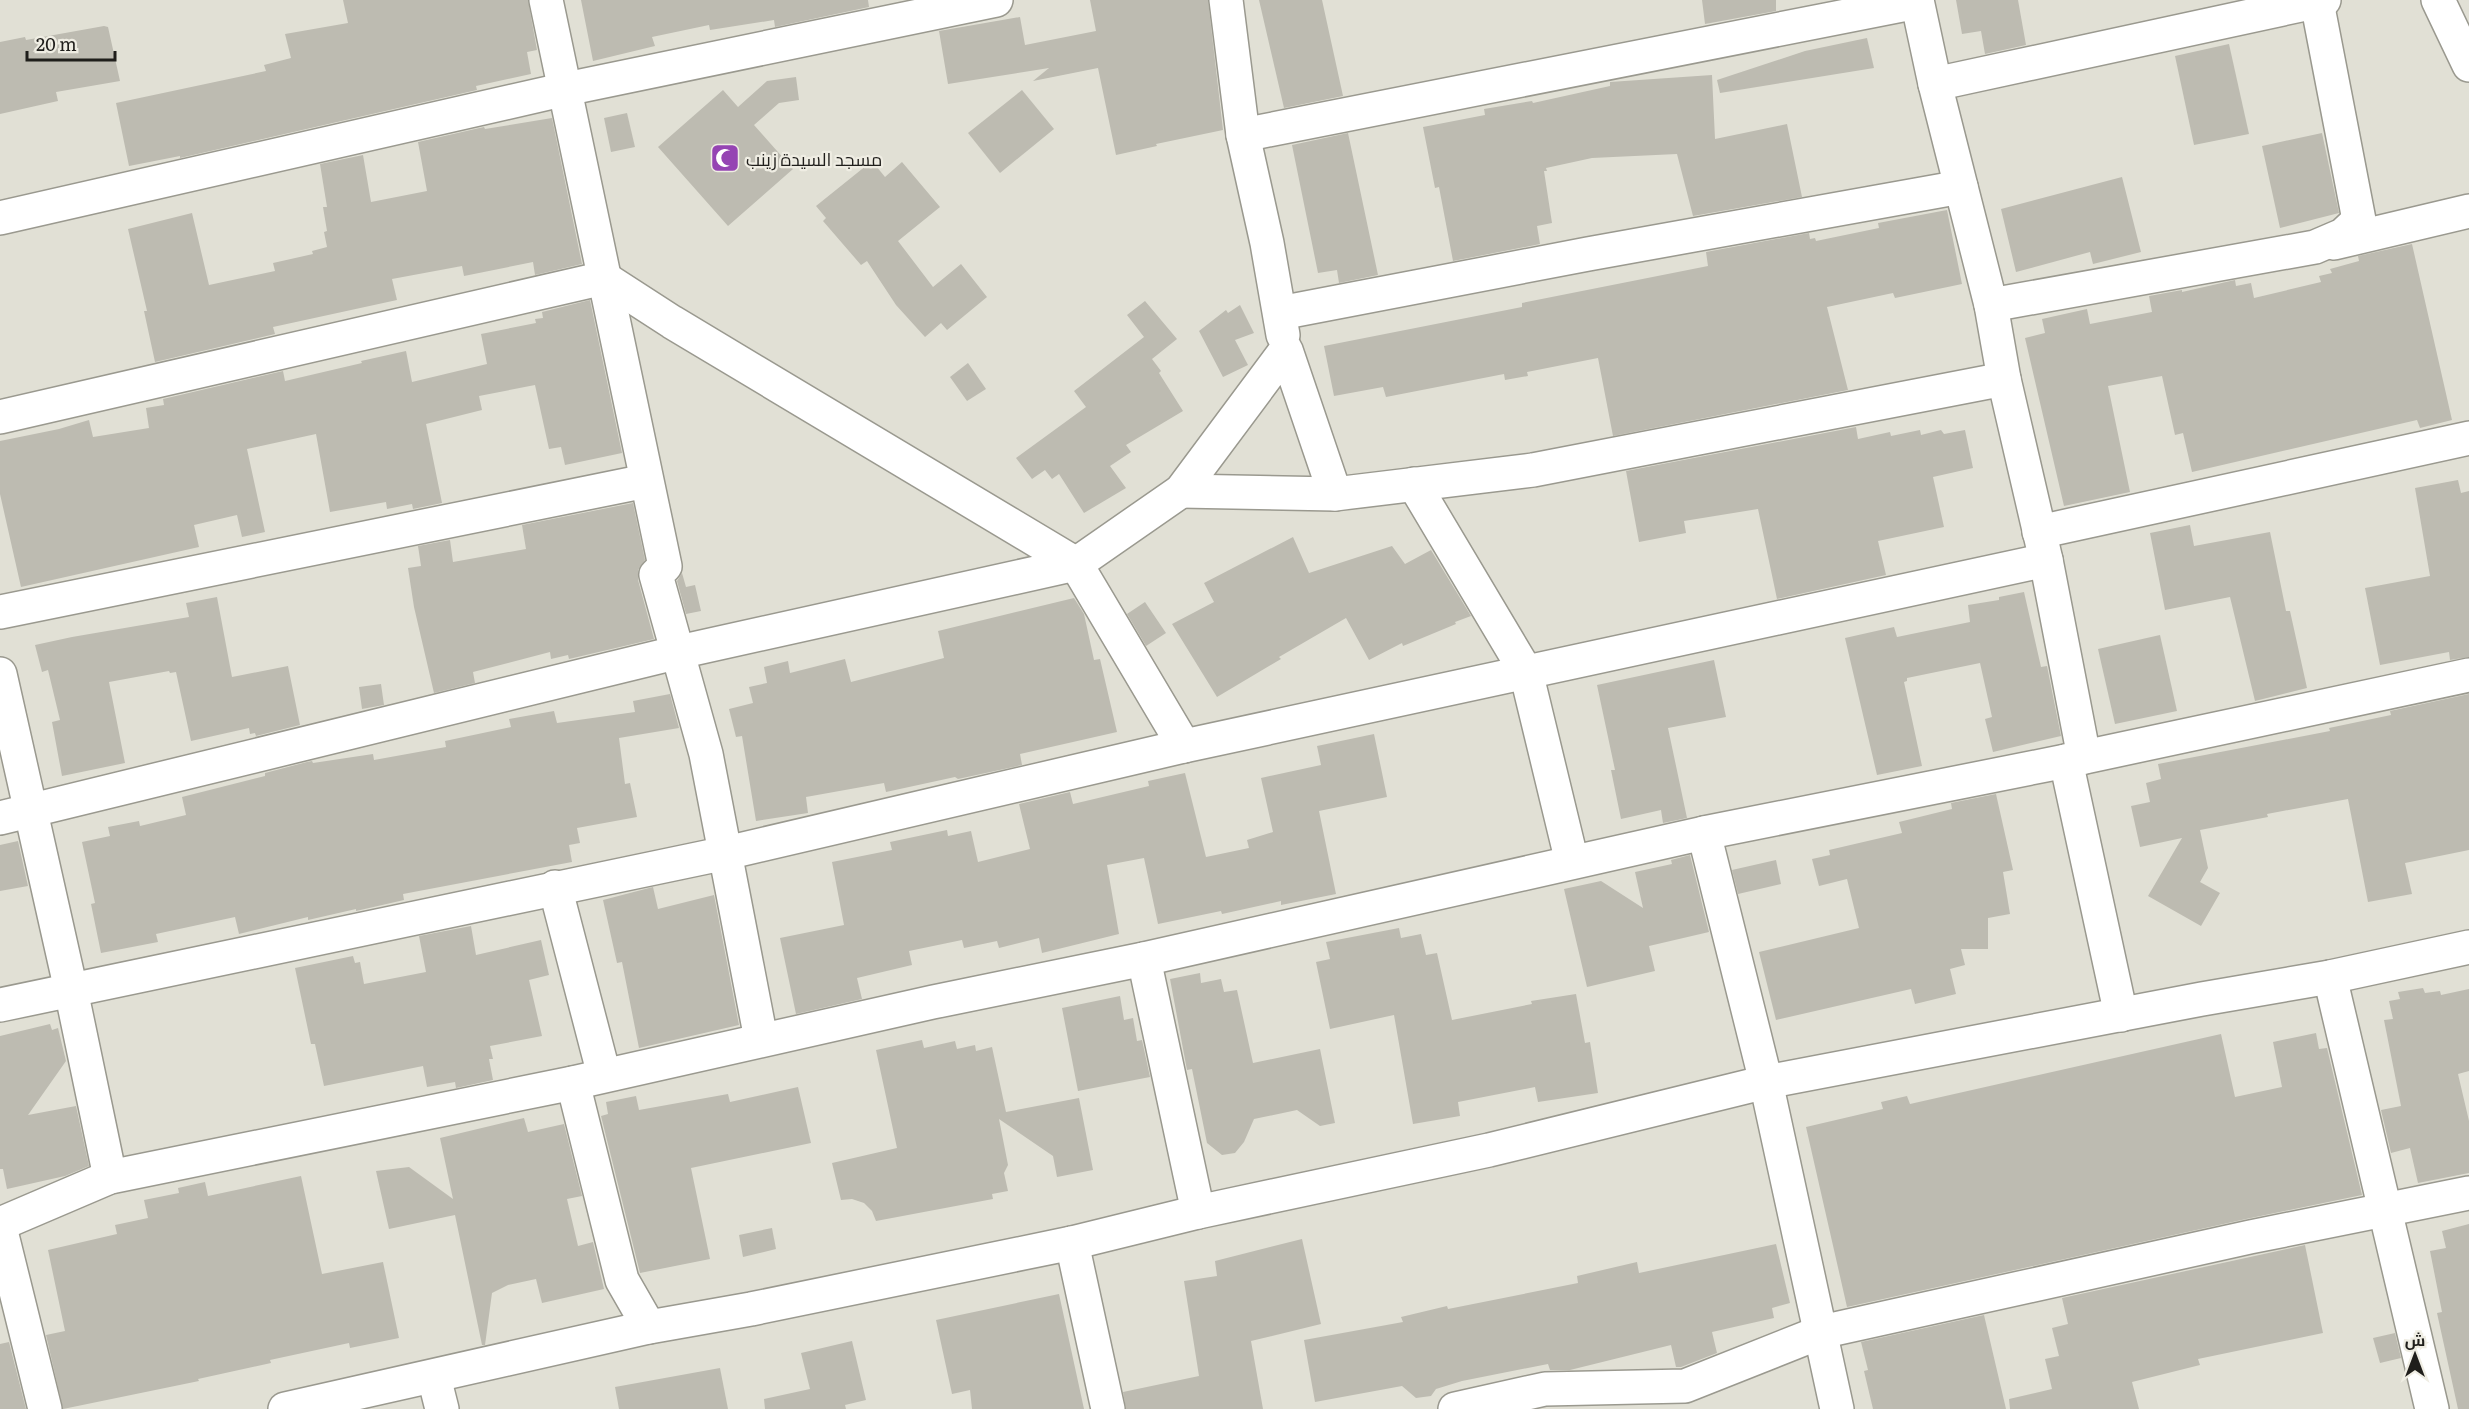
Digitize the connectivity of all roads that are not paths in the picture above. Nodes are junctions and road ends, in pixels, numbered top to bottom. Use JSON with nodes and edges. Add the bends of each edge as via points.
{"nodes":[{"id":1,"x":546,"y":0,"type":"edge"},
{"id":2,"x":996,"y":0,"type":"edge"},
{"id":3,"x":1226,"y":0,"type":"edge"},
{"id":4,"x":2438,"y":0,"type":"edge"},
{"id":5,"x":1917,"y":1,"type":"edge"},
{"id":6,"x":2321,"y":1,"type":"edge"},
{"id":7,"x":2469,"y":65,"type":"edge"},
{"id":8,"x":1935,"y":84,"type":"junction"},
{"id":9,"x":566,"y":89,"type":"junction"},
{"id":10,"x":1243,"y":135,"type":"junction"},
{"id":11,"x":1961,"y":187,"type":"junction"},
{"id":12,"x":2469,"y":211,"type":"edge"},
{"id":13,"x":0,"y":218,"type":"edge"},
{"id":14,"x":2315,"y":247,"type":"junction"},
{"id":15,"x":604,"y":278,"type":"junction"},
{"id":16,"x":1991,"y":305,"type":"junction"},
{"id":17,"x":1280,"y":314,"type":"junction"},
{"id":18,"x":1286,"y":350,"type":"junction"},
{"id":19,"x":2004,"y":380,"type":"junction"},
{"id":20,"x":0,"y":417,"type":"edge"},
{"id":21,"x":2469,"y":438,"type":"edge"},
{"id":22,"x":646,"y":482,"type":"junction"},
{"id":23,"x":1414,"y":484,"type":"junction"},
{"id":24,"x":1181,"y":491,"type":"junction"},
{"id":25,"x":1335,"y":494,"type":"junction"},
{"id":26,"x":2042,"y":546,"type":"junction"},
{"id":27,"x":1076,"y":564,"type":"junction"},
{"id":28,"x":0,"y":612,"type":"edge"},
{"id":29,"x":679,"y":652,"type":"junction"},
{"id":30,"x":1526,"y":672,"type":"junction"},
{"id":31,"x":0,"y":674,"type":"edge"},
{"id":32,"x":2469,"y":675,"type":"edge"},
{"id":33,"x":1185,"y":746,"type":"junction"},
{"id":34,"x":2075,"y":759,"type":"junction"},
{"id":35,"x":15,"y":814,"type":"edge"},
{"id":36,"x":1704,"y":833,"type":"junction"},
{"id":37,"x":726,"y":853,"type":"junction"},
{"id":38,"x":1572,"y":862,"type":"junction"},
{"id":39,"x":555,"y":887,"type":"junction"},
{"id":40,"x":2469,"y":947,"type":"edge"},
{"id":41,"x":1144,"y":959,"type":"junction"},
{"id":42,"x":2330,"y":977,"type":"junction"},
{"id":43,"x":71,"y":990,"type":"junction"},
{"id":44,"x":0,"y":1005,"type":"edge"},
{"id":45,"x":2121,"y":1015,"type":"junction"},
{"id":46,"x":761,"y":1039,"type":"junction"},
{"id":47,"x":589,"y":1079,"type":"junction"},
{"id":48,"x":1767,"y":1082,"type":"junction"},
{"id":49,"x":110,"y":1178,"type":"junction"},
{"id":50,"x":2469,"y":1193,"type":"edge"},
{"id":51,"x":2387,"y":1211,"type":"junction"},
{"id":52,"x":1198,"y":1212,"type":"junction"},
{"id":53,"x":0,"y":1226,"type":"edge"},
{"id":54,"x":1072,"y":1243,"type":"junction"},
{"id":55,"x":649,"y":1327,"type":"junction"},
{"id":56,"x":1821,"y":1332,"type":"junction"},
{"id":57,"x":434,"y":1377,"type":"junction"},
{"id":58,"x":1517,"y":1402,"type":"edge"},
{"id":59,"x":45,"y":1409,"type":"edge"},
{"id":60,"x":285,"y":1409,"type":"edge"},
{"id":61,"x":442,"y":1409,"type":"edge"},
{"id":62,"x":1108,"y":1409,"type":"edge"},
{"id":63,"x":1455,"y":1409,"type":"edge"},
{"id":64,"x":1837,"y":1409,"type":"edge"},
{"id":65,"x":2432,"y":1409,"type":"edge"}],
"edges":[{"from":1,"to":9,"type":"street"},
{"from":2,"to":9,"type":"street"},
{"from":3,"to":10,"type":"street"},
{"from":4,"to":7,"type":"street"},
{"from":5,"to":8,"type":"street"},
{"from":5,"to":10,"type":"street"},
{"from":6,"to":8,"type":"street"},
{"from":6,"to":14,"type":"street","via":[[2359,220],[2343,235]]},
{"from":8,"to":11,"type":"street"},
{"from":9,"to":13,"type":"street"},
{"from":9,"to":15,"type":"street"},
{"from":10,"to":17,"type":"street"},
{"from":11,"to":16,"type":"street"},
{"from":11,"to":17,"type":"street"},
{"from":12,"to":14,"type":"street"},
{"from":14,"to":16,"type":"street"},
{"from":15,"to":20,"type":"street"},
{"from":15,"to":22,"type":"street"},
{"from":15,"to":27,"type":"street"},
{"from":16,"to":19,"type":"street"},
{"from":17,"to":18,"type":"street"},
{"from":18,"to":24,"type":"street"},
{"from":18,"to":25,"type":"street"},
{"from":19,"to":23,"type":"street","via":[[1533,470]]},
{"from":19,"to":26,"type":"street"},
{"from":21,"to":26,"type":"street"},
{"from":22,"to":28,"type":"street"},
{"from":22,"to":29,"type":"street","via":[[665,567],[656,575]]},
{"from":23,"to":25,"type":"street"},
{"from":23,"to":30,"type":"street"},
{"from":24,"to":25,"type":"street"},
{"from":24,"to":27,"type":"street"},
{"from":26,"to":30,"type":"street"},
{"from":26,"to":34,"type":"street"},
{"from":27,"to":29,"type":"street"},
{"from":27,"to":33,"type":"street"},
{"from":29,"to":35,"type":"street"},
{"from":29,"to":37,"type":"street","via":[[706,754]]},
{"from":30,"to":33,"type":"street"},
{"from":30,"to":38,"type":"street"},
{"from":31,"to":35,"type":"street"},
{"from":32,"to":34,"type":"street"},
{"from":33,"to":37,"type":"street"},
{"from":34,"to":36,"type":"street"},
{"from":34,"to":45,"type":"street"},
{"from":35,"to":43,"type":"street"},
{"from":36,"to":38,"type":"street"},
{"from":36,"to":48,"type":"street"},
{"from":37,"to":39,"type":"street"},
{"from":37,"to":46,"type":"street"},
{"from":38,"to":41,"type":"street"},
{"from":39,"to":43,"type":"street"},
{"from":39,"to":47,"type":"street"},
{"from":40,"to":42,"type":"street"},
{"from":41,"to":46,"type":"street"},
{"from":41,"to":52,"type":"street"},
{"from":42,"to":45,"type":"street"},
{"from":42,"to":51,"type":"street"},
{"from":43,"to":44,"type":"street"},
{"from":43,"to":49,"type":"street"},
{"from":45,"to":48,"type":"street"},
{"from":46,"to":47,"type":"street"},
{"from":47,"to":49,"type":"street"},
{"from":47,"to":55,"type":"street","via":[[622,1280]]},
{"from":48,"to":52,"type":"street","via":[[1489,1150]]},
{"from":48,"to":56,"type":"street"},
{"from":49,"to":53,"type":"street"},
{"from":50,"to":51,"type":"street"},
{"from":51,"to":56,"type":"street","via":[[2250,1237]]},
{"from":51,"to":65,"type":"street"},
{"from":52,"to":54,"type":"street"},
{"from":53,"to":59,"type":"street"},
{"from":54,"to":55,"type":"street"},
{"from":54,"to":62,"type":"street"},
{"from":55,"to":57,"type":"street"},
{"from":56,"to":58,"type":"street","via":[[1685,1386],[1545,1389]]},
{"from":56,"to":64,"type":"street"},
{"from":57,"to":60,"type":"street"},
{"from":57,"to":61,"type":"street"},
{"from":58,"to":63,"type":"street"}]}
